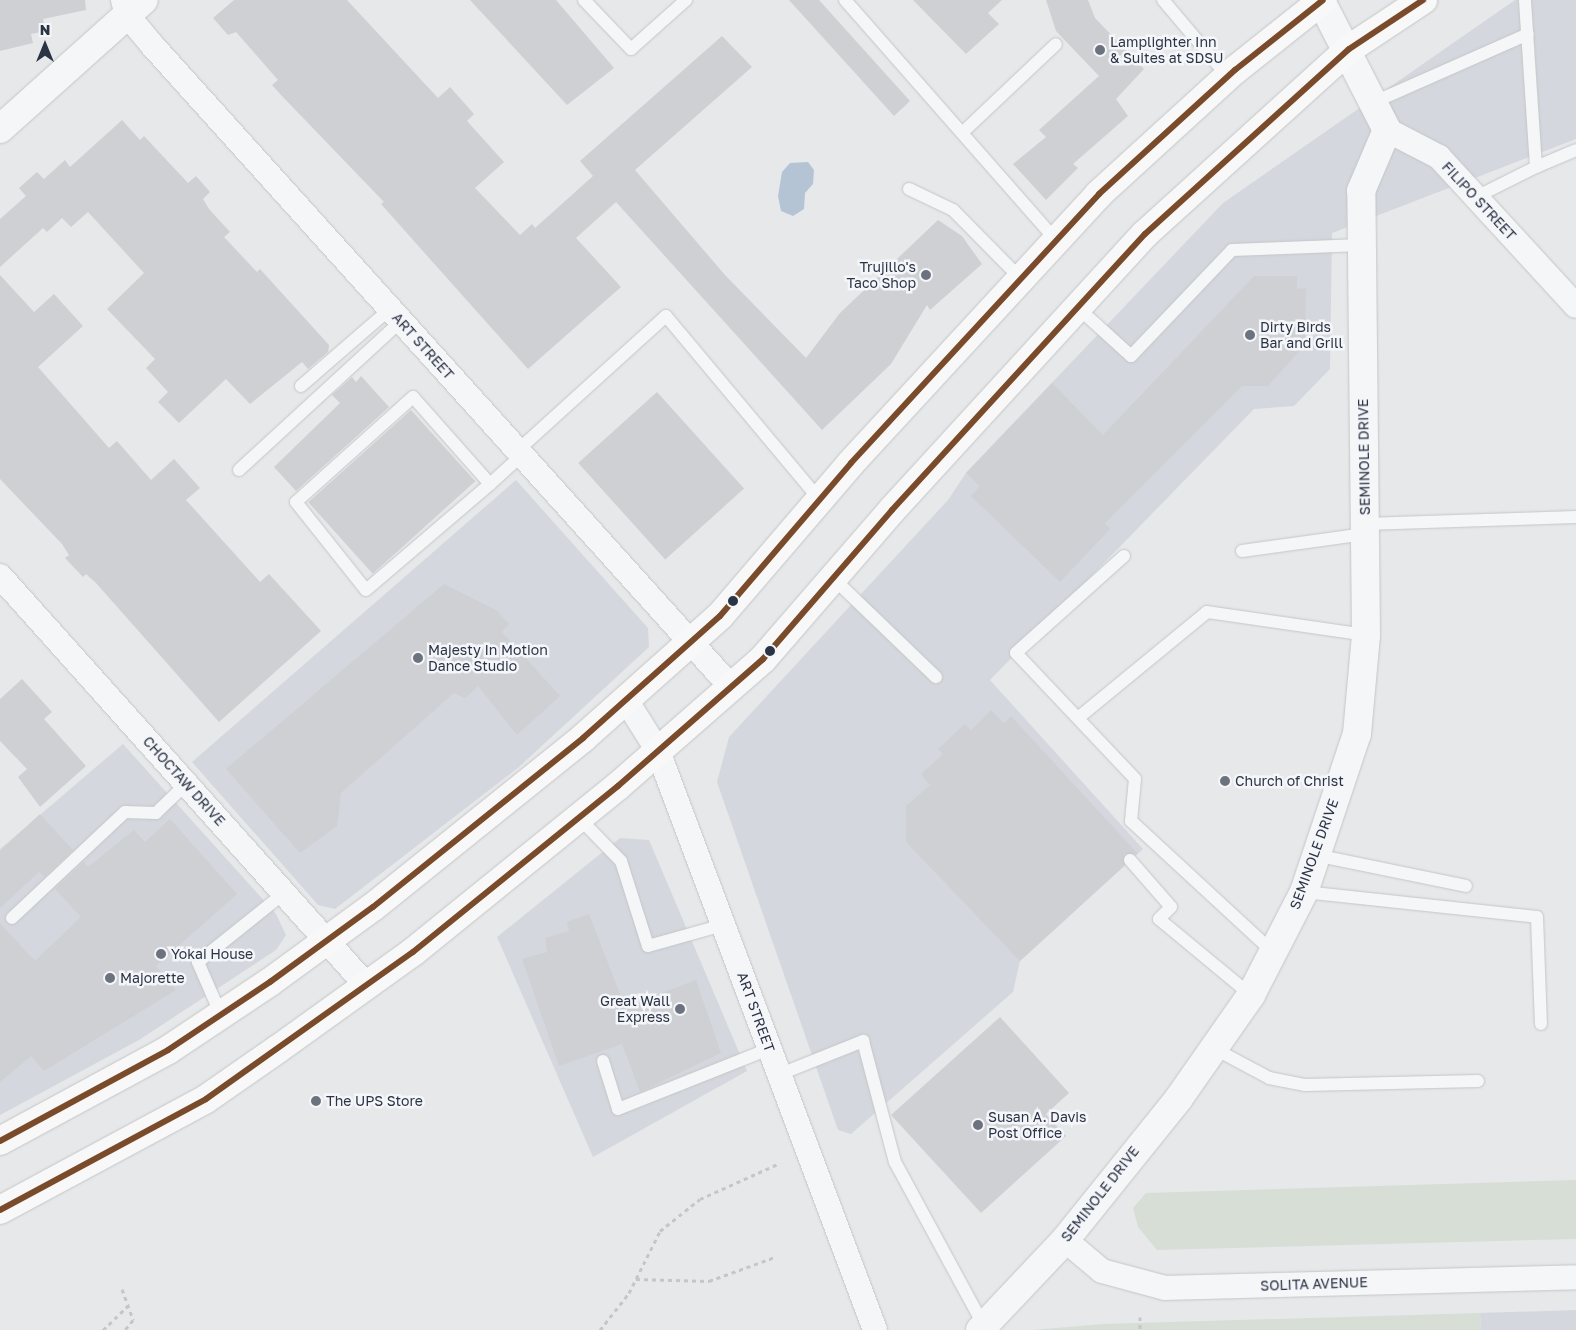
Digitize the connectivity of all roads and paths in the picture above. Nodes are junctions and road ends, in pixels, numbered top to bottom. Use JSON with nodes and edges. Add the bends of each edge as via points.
{"nodes":[{"id":1,"x":584,"y":0,"type":"edge"},
{"id":2,"x":686,"y":0,"type":"edge"},
{"id":3,"x":845,"y":0,"type":"edge"},
{"id":4,"x":1163,"y":0,"type":"edge"},
{"id":5,"x":1322,"y":0,"type":"edge"},
{"id":6,"x":1423,"y":0,"type":"edge"},
{"id":7,"x":1525,"y":0,"type":"edge"},
{"id":8,"x":131,"y":5,"type":"edge"},
{"id":9,"x":1528,"y":34,"type":"junction"},
{"id":10,"x":1056,"y":44,"type":"dead end"},
{"id":11,"x":1349,"y":50,"type":"junction"},
{"id":12,"x":1228,"y":77,"type":"junction"},
{"id":13,"x":1374,"y":102,"type":"junction"},
{"id":14,"x":0,"y":129,"type":"edge"},
{"id":15,"x":1387,"y":130,"type":"junction"},
{"id":16,"x":962,"y":133,"type":"junction"},
{"id":17,"x":1576,"y":150,"type":"edge"},
{"id":18,"x":1536,"y":167,"type":"junction"},
{"id":19,"x":909,"y":190,"type":"dead end"},
{"id":20,"x":1476,"y":197,"type":"junction"},
{"id":21,"x":1056,"y":240,"type":"junction"},
{"id":22,"x":1362,"y":245,"type":"junction"},
{"id":23,"x":1021,"y":279,"type":"junction"},
{"id":24,"x":1576,"y":306,"type":"edge"},
{"id":25,"x":1077,"y":307,"type":"junction"},
{"id":26,"x":396,"y":315,"type":"junction"},
{"id":27,"x":301,"y":386,"type":"dead end"},
{"id":28,"x":520,"y":453,"type":"junction"},
{"id":29,"x":239,"y":470,"type":"dead end"},
{"id":30,"x":490,"y":484,"type":"junction"},
{"id":31,"x":820,"y":500,"type":"junction"},
{"id":32,"x":1576,"y":517,"type":"edge"},
{"id":33,"x":1365,"y":529,"type":"junction"},
{"id":34,"x":1242,"y":551,"type":"dead end"},
{"id":35,"x":1124,"y":556,"type":"dead end"},
{"id":36,"x":0,"y":576,"type":"edge"},
{"id":37,"x":833,"y":578,"type":"junction"},
{"id":38,"x":1366,"y":635,"type":"junction"},
{"id":39,"x":691,"y":643,"type":"junction"},
{"id":40,"x":936,"y":677,"type":"dead end"},
{"id":41,"x":731,"y":688,"type":"junction"},
{"id":42,"x":626,"y":700,"type":"junction"},
{"id":43,"x":1078,"y":718,"type":"junction"},
{"id":44,"x":658,"y":751,"type":"junction"},
{"id":45,"x":186,"y":784,"type":"junction"},
{"id":46,"x":579,"y":818,"type":"junction"},
{"id":47,"x":1315,"y":855,"type":"junction"},
{"id":48,"x":1130,"y":860,"type":"dead end"},
{"id":49,"x":1466,"y":886,"type":"dead end"},
{"id":50,"x":1304,"y":892,"type":"junction"},
{"id":51,"x":284,"y":893,"type":"junction"},
{"id":52,"x":12,"y":918,"type":"dead end"},
{"id":53,"x":723,"y":925,"type":"junction"},
{"id":54,"x":327,"y":941,"type":"junction"},
{"id":55,"x":1274,"y":953,"type":"junction"},
{"id":56,"x":367,"y":986,"type":"junction"},
{"id":57,"x":1251,"y":995,"type":"junction"},
{"id":58,"x":221,"y":1015,"type":"junction"},
{"id":59,"x":1541,"y":1024,"type":"dead end"},
{"id":60,"x":769,"y":1049,"type":"junction"},
{"id":61,"x":1215,"y":1049,"type":"junction"},
{"id":62,"x":603,"y":1061,"type":"dead end"},
{"id":63,"x":778,"y":1074,"type":"junction"},
{"id":64,"x":1478,"y":1081,"type":"dead end"},
{"id":65,"x":0,"y":1141,"type":"edge"},
{"id":66,"x":780,"y":1163,"type":"dead end"},
{"id":67,"x":0,"y":1210,"type":"edge"},
{"id":68,"x":1065,"y":1240,"type":"junction"},
{"id":69,"x":775,"y":1257,"type":"dead end"},
{"id":70,"x":1576,"y":1277,"type":"edge"},
{"id":71,"x":636,"y":1279,"type":"junction"},
{"id":72,"x":122,"y":1289,"type":"dead end"},
{"id":73,"x":128,"y":1306,"type":"junction"},
{"id":74,"x":1140,"y":1317,"type":"dead end"},
{"id":75,"x":982,"y":1328,"type":"edge"},
{"id":76,"x":104,"y":1330,"type":"edge"},
{"id":77,"x":125,"y":1330,"type":"edge"},
{"id":78,"x":600,"y":1330,"type":"edge"},
{"id":79,"x":875,"y":1330,"type":"edge"},
{"id":80,"x":1140,"y":1330,"type":"edge"}],
"edges":[{"from":1,"to":2,"type":"lane","via":[[631,48]]},
{"from":3,"to":16,"type":"lane"},
{"from":4,"to":12,"type":"lane"},
{"from":5,"to":11,"type":"street"},
{"from":5,"to":12,"type":"main road"},
{"from":6,"to":11,"type":"main road"},
{"from":7,"to":9,"type":"lane"},
{"from":8,"to":14,"type":"street"},
{"from":8,"to":26,"type":"street","name":"ART STREET"},
{"from":9,"to":13,"type":"lane"},
{"from":9,"to":18,"type":"lane"},
{"from":10,"to":16,"type":"lane"},
{"from":11,"to":13,"type":"street"},
{"from":11,"to":25,"type":"main road","via":[[1145,234]]},
{"from":12,"to":21,"type":"main road","via":[[1099,194]]},
{"from":13,"to":15,"type":"street"},
{"from":15,"to":20,"type":"street","name":"FILIPO STREET","via":[[1439,156]]},
{"from":15,"to":22,"type":"street","name":"SEMINOLE DRIVE","via":[[1361,191]]},
{"from":16,"to":21,"type":"lane"},
{"from":17,"to":18,"type":"lane"},
{"from":18,"to":20,"type":"lane"},
{"from":19,"to":23,"type":"lane","via":[[953,210]]},
{"from":20,"to":24,"type":"street","name":"FILIPO STREET"},
{"from":21,"to":23,"type":"main road"},
{"from":22,"to":25,"type":"lane","via":[[1232,250],[1130,356]]},
{"from":22,"to":33,"type":"street","name":"SEMINOLE DRIVE"},
{"from":23,"to":31,"type":"main road"},
{"from":25,"to":37,"type":"main road"},
{"from":26,"to":27,"type":"lane"},
{"from":26,"to":28,"type":"street","name":"ART STREET"},
{"from":26,"to":29,"type":"lane"},
{"from":28,"to":30,"type":"lane"},
{"from":28,"to":31,"type":"lane","via":[[666,316]]},
{"from":28,"to":39,"type":"street","name":"ART STREET"},
{"from":30,"to":30,"type":"lane","via":[[366,590],[296,502],[414,397]]},
{"from":31,"to":39,"type":"main road","via":[[720,616]]},
{"from":32,"to":33,"type":"lane"},
{"from":33,"to":34,"type":"lane"},
{"from":33,"to":38,"type":"street","name":"SEMINOLE DRIVE"},
{"from":35,"to":43,"type":"lane","via":[[1016,653]]},
{"from":36,"to":45,"type":"street","name":"CHOCTAW DRIVE"},
{"from":37,"to":40,"type":"lane"},
{"from":37,"to":41,"type":"main road","via":[[763,659]]},
{"from":38,"to":43,"type":"lane","via":[[1207,612]]},
{"from":38,"to":47,"type":"street","name":"SEMINOLE DRIVE","via":[[1357,734]]},
{"from":39,"to":41,"type":"street","name":"ART STREET"},
{"from":39,"to":42,"type":"main road"},
{"from":41,"to":44,"type":"main road"},
{"from":42,"to":44,"type":"street","name":"ART STREET"},
{"from":42,"to":54,"type":"main road"},
{"from":43,"to":55,"type":"lane","via":[[1135,779],[1131,821]]},
{"from":44,"to":46,"type":"main road"},
{"from":44,"to":53,"type":"street","name":"ART STREET"},
{"from":45,"to":51,"type":"street","name":"CHOCTAW DRIVE"},
{"from":45,"to":52,"type":"lane","via":[[156,813],[125,812]]},
{"from":46,"to":53,"type":"lane","via":[[621,861],[648,946]]},
{"from":46,"to":56,"type":"main road"},
{"from":47,"to":49,"type":"lane"},
{"from":47,"to":50,"type":"street","name":"SEMINOLE DRIVE"},
{"from":48,"to":57,"type":"lane","via":[[1171,907],[1159,919]]},
{"from":50,"to":55,"type":"street","name":"SEMINOLE DRIVE"},
{"from":50,"to":59,"type":"lane","via":[[1537,917]]},
{"from":51,"to":54,"type":"street","name":"CHOCTAW DRIVE"},
{"from":51,"to":58,"type":"lane","via":[[198,962]]},
{"from":53,"to":60,"type":"street","name":"ART STREET"},
{"from":54,"to":56,"type":"street","name":"CHOCTAW DRIVE"},
{"from":54,"to":58,"type":"main road"},
{"from":55,"to":57,"type":"street","name":"SEMINOLE DRIVE"},
{"from":56,"to":67,"type":"main road","via":[[206,1099]]},
{"from":57,"to":61,"type":"street","name":"SEMINOLE DRIVE"},
{"from":58,"to":65,"type":"main road","via":[[168,1050]]},
{"from":60,"to":62,"type":"lane","via":[[618,1109]]},
{"from":60,"to":63,"type":"street","name":"ART STREET"},
{"from":61,"to":64,"type":"lane","via":[[1269,1078],[1298,1084]]},
{"from":61,"to":68,"type":"street","name":"SEMINOLE DRIVE"},
{"from":63,"to":75,"type":"lane","via":[[863,1041],[895,1162]]},
{"from":63,"to":79,"type":"street","name":"ART STREET"},
{"from":66,"to":71,"type":"path","via":[[700,1198],[660,1231]]},
{"from":68,"to":70,"type":"street","name":"SOLITA AVENUE","via":[[1102,1271],[1165,1288]]},
{"from":68,"to":75,"type":"street","name":"SEMINOLE DRIVE"},
{"from":69,"to":71,"type":"path","via":[[709,1281]]},
{"from":71,"to":78,"type":"path"},
{"from":72,"to":73,"type":"path"},
{"from":73,"to":76,"type":"path"},
{"from":73,"to":77,"type":"path","via":[[133,1320]]},
{"from":74,"to":80,"type":"path"}]}
